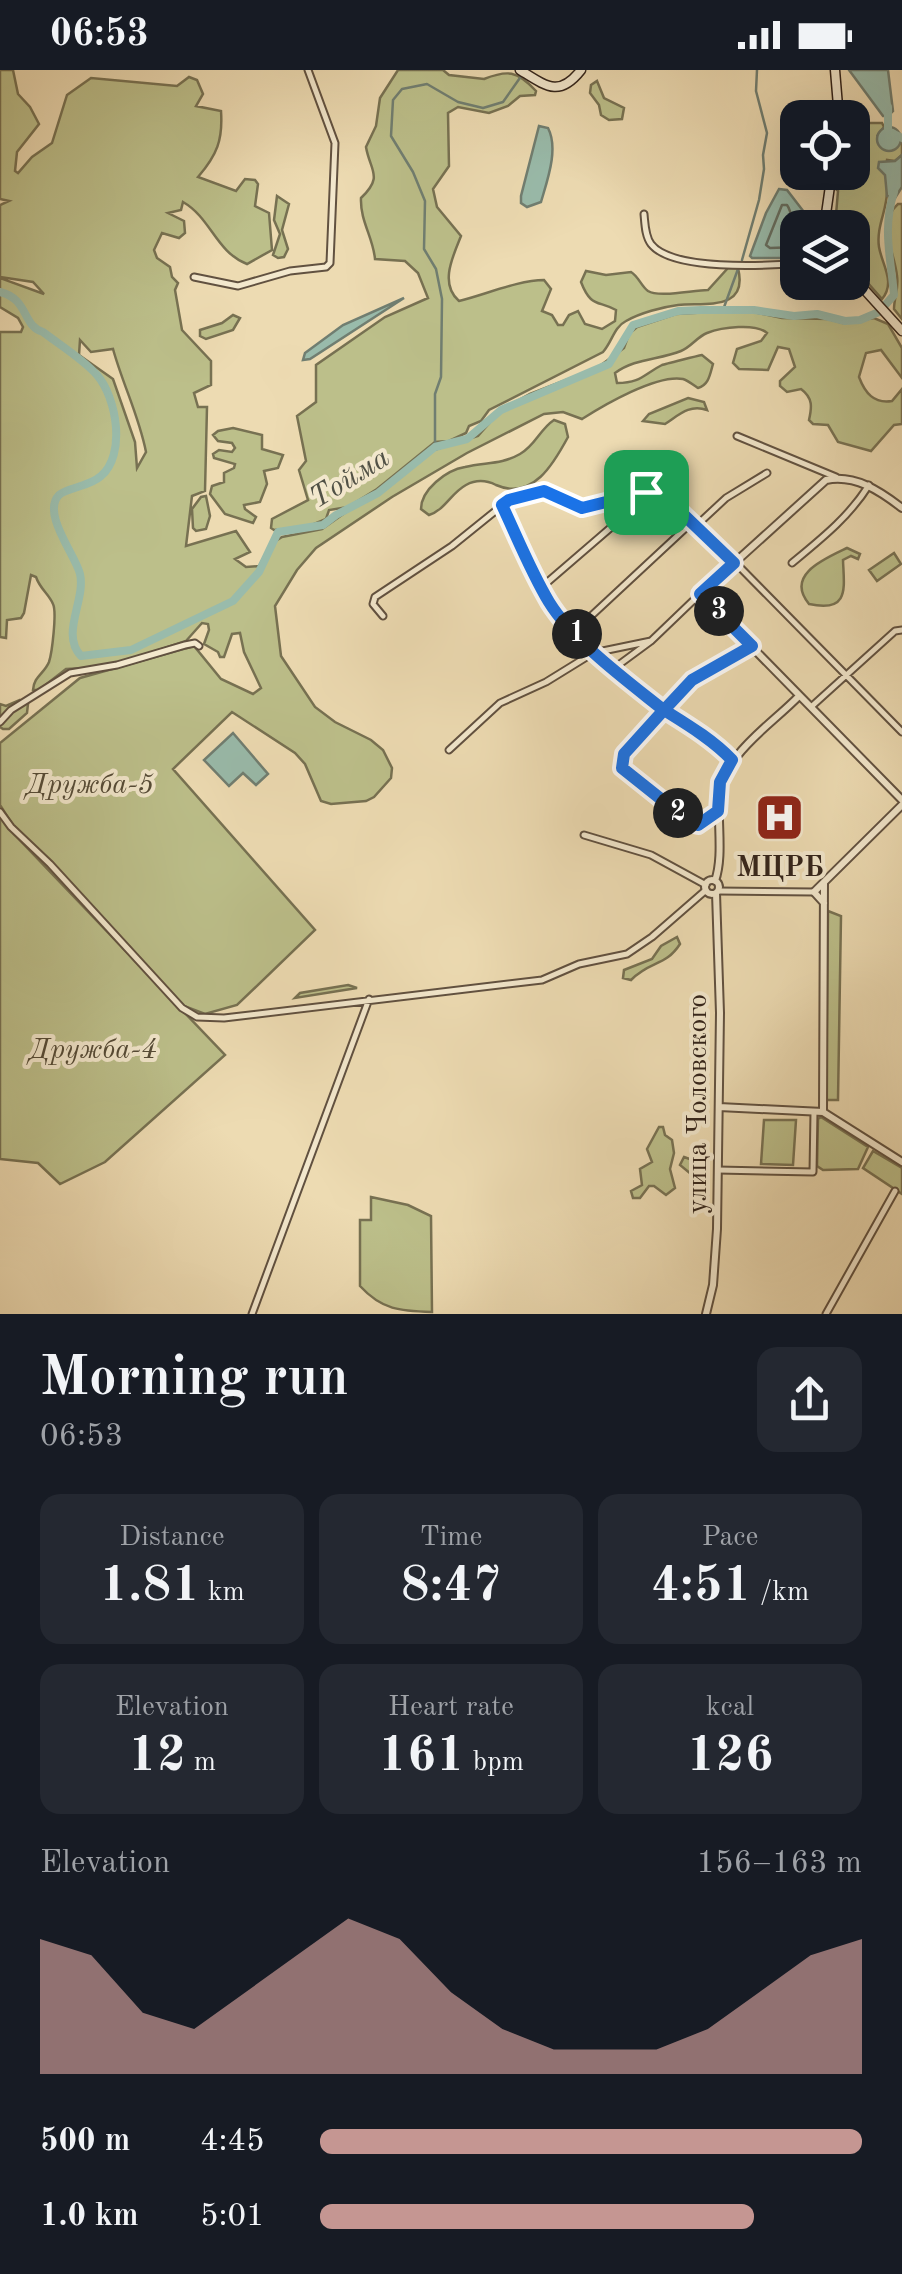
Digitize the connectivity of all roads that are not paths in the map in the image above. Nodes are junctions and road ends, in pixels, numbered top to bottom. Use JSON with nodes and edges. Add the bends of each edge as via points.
{"nodes":[{"id":1,"x":308,"y":70,"type":"edge"},
{"id":2,"x":520,"y":70,"type":"edge"},
{"id":3,"x":581,"y":70,"type":"edge"},
{"id":4,"x":835,"y":70,"type":"edge"},
{"id":5,"x":838,"y":100,"type":"edge"},
{"id":6,"x":644,"y":214,"type":"dead end"},
{"id":7,"x":780,"y":263,"type":"edge"},
{"id":8,"x":194,"y":277,"type":"dead end"},
{"id":9,"x":870,"y":295,"type":"edge"},
{"id":10,"x":902,"y":331,"type":"edge"},
{"id":11,"x":737,"y":436,"type":"dead end"},
{"id":12,"x":767,"y":473,"type":"dead end"},
{"id":13,"x":838,"y":478,"type":"junction"},
{"id":14,"x":869,"y":485,"type":"junction"},
{"id":15,"x":630,"y":494,"type":"junction"},
{"id":16,"x":502,"y":505,"type":"junction"},
{"id":17,"x":902,"y":508,"type":"edge"},
{"id":18,"x":693,"y":526,"type":"junction"},
{"id":19,"x":734,"y":563,"type":"junction"},
{"id":20,"x":792,"y":563,"type":"dead end"},
{"id":21,"x":543,"y":586,"type":"junction"},
{"id":22,"x":700,"y":594,"type":"junction"},
{"id":23,"x":383,"y":616,"type":"dead end"},
{"id":24,"x":902,"y":629,"type":"edge"},
{"id":25,"x":575,"y":631,"type":"junction"},
{"id":26,"x":651,"y":641,"type":"junction"},
{"id":27,"x":199,"y":646,"type":"dead end"},
{"id":28,"x":752,"y":646,"type":"junction"},
{"id":29,"x":593,"y":653,"type":"junction"},
{"id":30,"x":613,"y":669,"type":"junction"},
{"id":31,"x":844,"y":676,"type":"junction"},
{"id":32,"x":799,"y":696,"type":"junction"},
{"id":33,"x":811,"y":707,"type":"junction"},
{"id":34,"x":664,"y":710,"type":"junction"},
{"id":35,"x":0,"y":722,"type":"edge"},
{"id":36,"x":902,"y":732,"type":"edge"},
{"id":37,"x":449,"y":750,"type":"dead end"},
{"id":38,"x":732,"y":760,"type":"junction"},
{"id":39,"x":902,"y":802,"type":"edge"},
{"id":40,"x":718,"y":811,"type":"junction"},
{"id":41,"x":0,"y":812,"type":"edge"},
{"id":42,"x":584,"y":835,"type":"dead end"},
{"id":43,"x":716,"y":882,"type":"junction"},
{"id":44,"x":824,"y":882,"type":"junction"},
{"id":45,"x":706,"y":887,"type":"junction"},
{"id":46,"x":717,"y":892,"type":"junction"},
{"id":47,"x":814,"y":892,"type":"junction"},
{"id":48,"x":824,"y":903,"type":"junction"},
{"id":49,"x":368,"y":998,"type":"junction"},
{"id":50,"x":719,"y":1107,"type":"junction"},
{"id":51,"x":819,"y":1112,"type":"junction"},
{"id":52,"x":902,"y":1162,"type":"edge"},
{"id":53,"x":718,"y":1170,"type":"junction"},
{"id":54,"x":895,"y":1192,"type":"dead end"},
{"id":55,"x":252,"y":1314,"type":"edge"},
{"id":56,"x":706,"y":1314,"type":"edge"},
{"id":57,"x":826,"y":1314,"type":"edge"}],
"edges":[{"from":1,"to":8,"type":"street","via":[[335,144],[330,263],[238,286]]},
{"from":2,"to":3,"type":"main road","via":[[552,87],[564,87]]},
{"from":4,"to":5,"type":"main road"},
{"from":6,"to":7,"type":"street","via":[[646,235],[664,254],[708,263]]},
{"from":9,"to":10,"type":"main road"},
{"from":11,"to":13,"type":"street"},
{"from":12,"to":18,"type":"street"},
{"from":13,"to":14,"type":"street"},
{"from":13,"to":19,"type":"street","via":[[821,483]]},
{"from":14,"to":17,"type":"street"},
{"from":14,"to":20,"type":"street","via":[[837,525]]},
{"from":15,"to":16,"type":"street","via":[[582,508],[544,491]]},
{"from":15,"to":18,"type":"street","via":[[661,493]]},
{"from":15,"to":21,"type":"street","via":[[630,511]]},
{"from":16,"to":21,"type":"street"},
{"from":16,"to":23,"type":"street","via":[[375,597]]},
{"from":18,"to":19,"type":"street"},
{"from":18,"to":25,"type":"street"},
{"from":19,"to":22,"type":"street"},
{"from":19,"to":31,"type":"street"},
{"from":21,"to":25,"type":"street"},
{"from":22,"to":26,"type":"street"},
{"from":22,"to":28,"type":"street"},
{"from":24,"to":31,"type":"street"},
{"from":25,"to":29,"type":"street"},
{"from":26,"to":29,"type":"street"},
{"from":26,"to":30,"type":"street"},
{"from":27,"to":35,"type":"street","via":[[70,673]]},
{"from":28,"to":32,"type":"street"},
{"from":28,"to":34,"type":"street","via":[[692,680]]},
{"from":29,"to":30,"type":"street"},
{"from":29,"to":37,"type":"street","via":[[500,703]]},
{"from":30,"to":34,"type":"street"},
{"from":31,"to":33,"type":"street"},
{"from":31,"to":36,"type":"street"},
{"from":32,"to":33,"type":"street"},
{"from":32,"to":38,"type":"street"},
{"from":33,"to":39,"type":"street"},
{"from":34,"to":38,"type":"street"},
{"from":34,"to":40,"type":"street","via":[[622,756],[622,768],[691,823]]},
{"from":38,"to":40,"type":"street","via":[[720,782]]},
{"from":39,"to":44,"type":"street"},
{"from":40,"to":43,"type":"street"},
{"from":41,"to":49,"type":"street","via":[[188,1012],[224,1018]]},
{"from":42,"to":45,"type":"street","via":[[651,855]]},
{"from":43,"to":45,"type":"street"},
{"from":43,"to":46,"type":"street","name":"улица Чоловского"},
{"from":44,"to":47,"type":"street"},
{"from":44,"to":48,"type":"street"},
{"from":45,"to":46,"type":"street"},
{"from":45,"to":49,"type":"street","via":[[620,957],[542,980]]},
{"from":46,"to":47,"type":"street"},
{"from":46,"to":50,"type":"street","name":"улица Чоловского"},
{"from":47,"to":48,"type":"street"},
{"from":48,"to":51,"type":"street"},
{"from":49,"to":55,"type":"street"},
{"from":50,"to":51,"type":"street"},
{"from":50,"to":53,"type":"street","name":"улица Чоловского"},
{"from":51,"to":52,"type":"street"},
{"from":51,"to":53,"type":"street","via":[[814,1172]]},
{"from":53,"to":56,"type":"street","name":"улица Чоловского","via":[[716,1258]]},
{"from":54,"to":57,"type":"street"}]}
